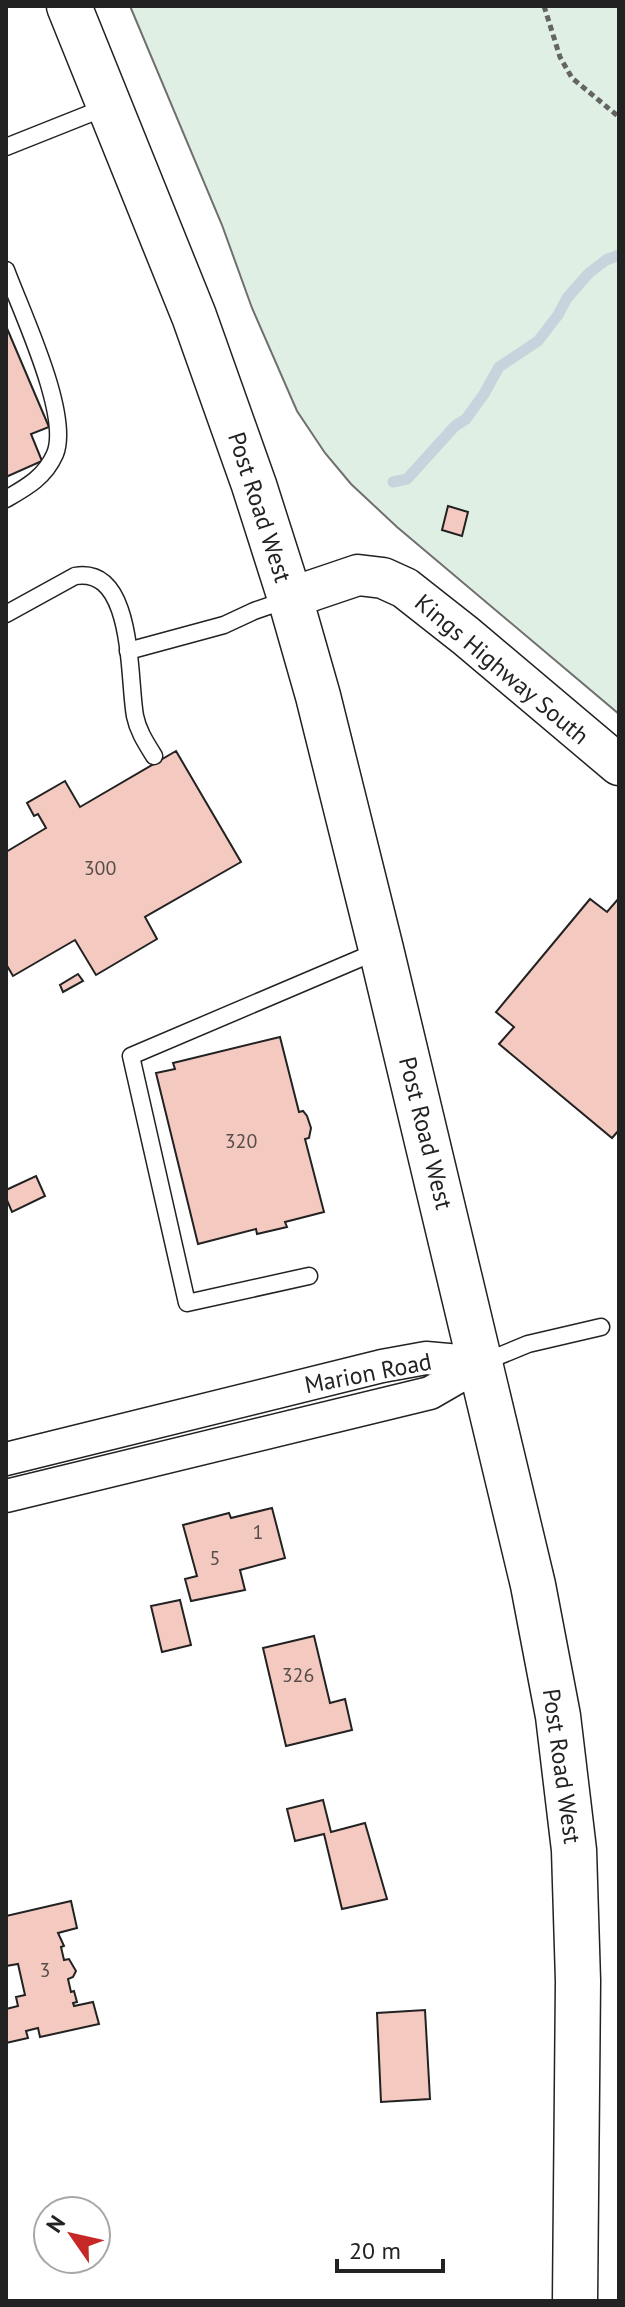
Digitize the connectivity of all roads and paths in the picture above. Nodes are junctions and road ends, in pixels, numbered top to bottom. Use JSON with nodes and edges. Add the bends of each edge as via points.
{"nodes":[{"id":1,"x":69,"y":6,"type":"edge"},
{"id":2,"x":544,"y":6,"type":"edge"},
{"id":3,"x":110,"y":106,"type":"junction"},
{"id":4,"x":619,"y":117,"type":"edge"},
{"id":5,"x":6,"y":147,"type":"edge"},
{"id":6,"x":6,"y":270,"type":"edge"},
{"id":7,"x":6,"y":499,"type":"edge"},
{"id":8,"x":290,"y":598,"type":"junction"},
{"id":9,"x":6,"y":614,"type":"edge"},
{"id":10,"x":128,"y":651,"type":"junction"},
{"id":11,"x":154,"y":756,"type":"dead end"},
{"id":12,"x":619,"y":765,"type":"edge"},
{"id":13,"x":381,"y":949,"type":"junction"},
{"id":14,"x":309,"y":1276,"type":"dead end"},
{"id":15,"x":601,"y":1327,"type":"dead end"},
{"id":16,"x":482,"y":1363,"type":"junction"},
{"id":17,"x":6,"y":1459,"type":"edge"},
{"id":18,"x":6,"y":1496,"type":"edge"},
{"id":19,"x":575,"y":2301,"type":"edge"}],
"edges":[{"from":1,"to":3,"type":"main road","name":"Post Road West"},
{"from":2,"to":4,"type":"path","via":[[572,78]]},
{"from":3,"to":5,"type":"lane"},
{"from":3,"to":8,"type":"main road","name":"Post Road West","via":[[216,376]]},
{"from":6,"to":7,"type":"lane","via":[[54,398],[60,428],[48,468]]},
{"from":8,"to":10,"type":"lane","via":[[224,625]]},
{"from":8,"to":12,"type":"street","name":"Kings Highway South","via":[[358,575],[405,588]]},
{"from":8,"to":13,"type":"main road","name":"Post Road West"},
{"from":9,"to":10,"type":"lane","via":[[75,576],[93,576],[109,588],[124,616]]},
{"from":10,"to":11,"type":"lane","via":[[136,720]]},
{"from":13,"to":14,"type":"lane","via":[[131,1056],[187,1303]]},
{"from":13,"to":16,"type":"main road","name":"Post Road West"},
{"from":15,"to":16,"type":"lane","via":[[528,1344]]},
{"from":16,"to":17,"type":"street","name":"Marion Road","via":[[426,1358],[382,1366]]},
{"from":16,"to":18,"type":"street","name":"Marion Road","via":[[430,1393]]},
{"from":16,"to":19,"type":"main road","name":"Post Road West","via":[[539,1615],[574,1850]]}]}
